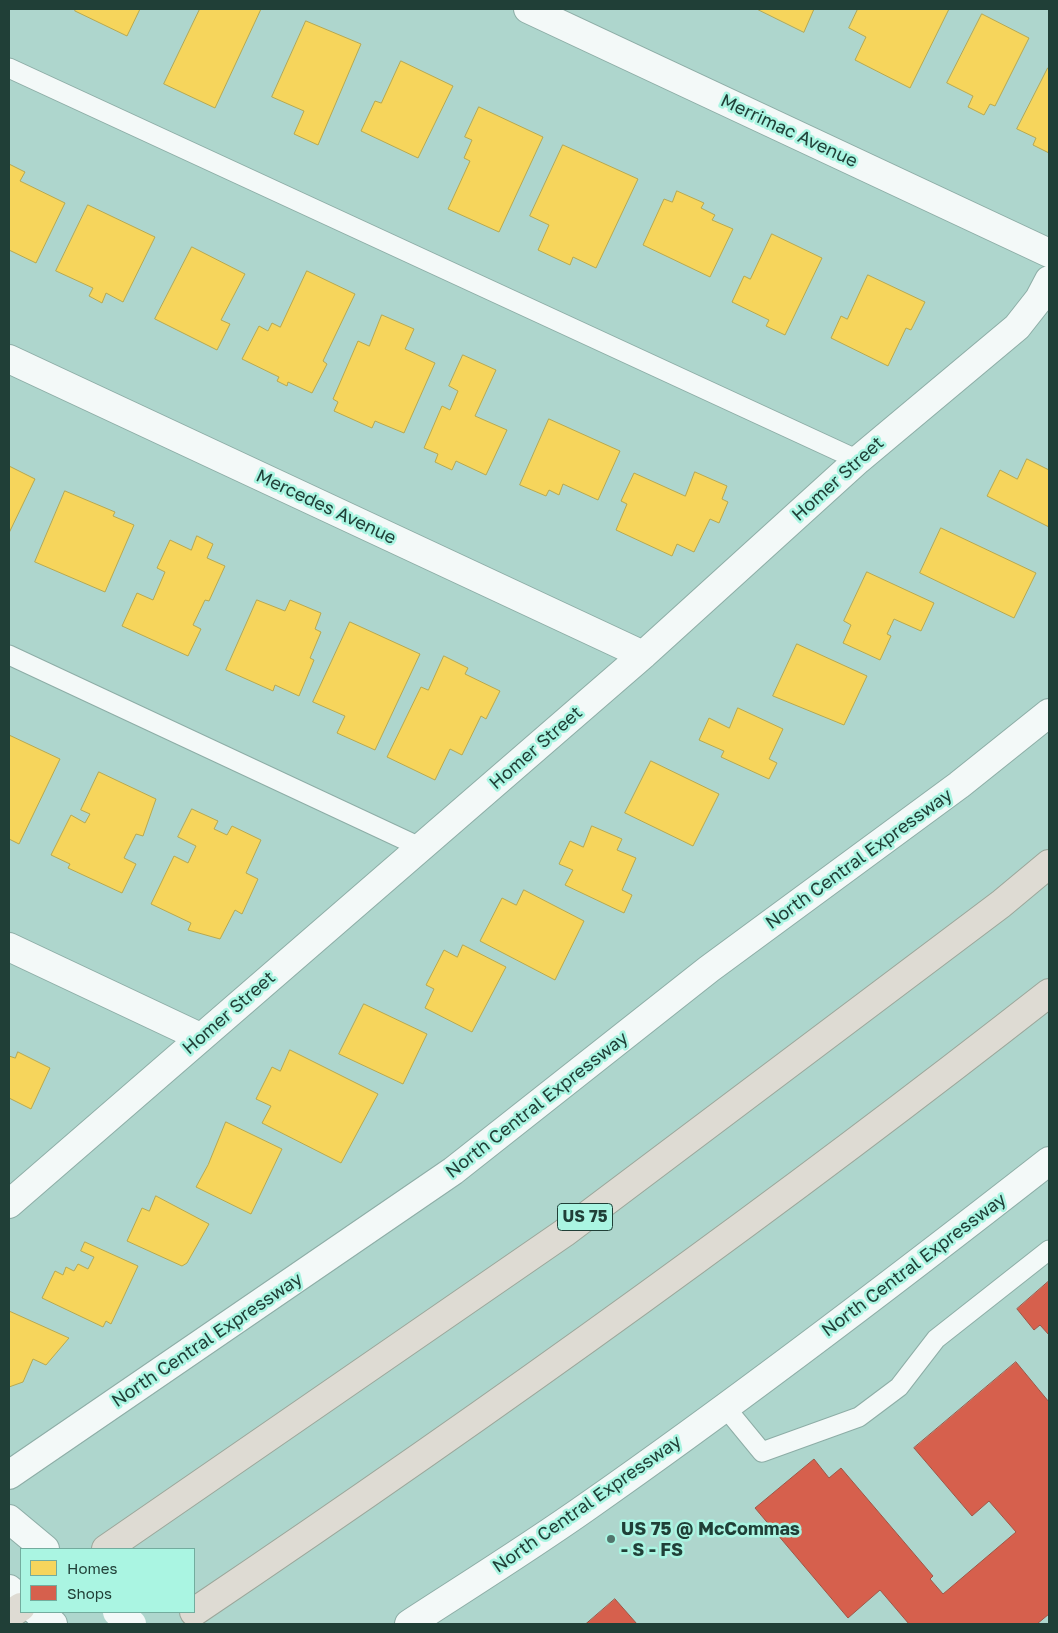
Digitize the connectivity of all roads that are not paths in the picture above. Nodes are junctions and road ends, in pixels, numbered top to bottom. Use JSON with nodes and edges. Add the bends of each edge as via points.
{"nodes":[{"id":1,"x":528,"y":9,"type":"edge"},
{"id":2,"x":9,"y":68,"type":"edge"},
{"id":3,"x":1049,"y":253,"type":"edge"},
{"id":4,"x":1049,"y":280,"type":"edge"},
{"id":5,"x":9,"y":359,"type":"edge"},
{"id":6,"x":858,"y":460,"type":"junction"},
{"id":7,"x":9,"y":655,"type":"edge"},
{"id":8,"x":643,"y":655,"type":"junction"},
{"id":9,"x":1049,"y":713,"type":"edge"},
{"id":10,"x":422,"y":848,"type":"junction"},
{"id":11,"x":1049,"y":864,"type":"edge"},
{"id":12,"x":9,"y":947,"type":"edge"},
{"id":13,"x":1049,"y":993,"type":"edge"},
{"id":14,"x":200,"y":1038,"type":"junction"},
{"id":15,"x":1049,"y":1161,"type":"edge"},
{"id":16,"x":9,"y":1204,"type":"edge"},
{"id":17,"x":1049,"y":1250,"type":"edge"},
{"id":18,"x":725,"y":1407,"type":"junction"},
{"id":19,"x":9,"y":1475,"type":"edge"},
{"id":20,"x":12,"y":1521,"type":"edge"},
{"id":21,"x":44,"y":1548,"type":"edge"},
{"id":22,"x":107,"y":1548,"type":"edge"},
{"id":23,"x":9,"y":1589,"type":"edge"},
{"id":24,"x":20,"y":1598,"type":"edge"},
{"id":25,"x":20,"y":1608,"type":"edge"},
{"id":26,"x":195,"y":1611,"type":"edge"},
{"id":27,"x":38,"y":1613,"type":"edge"},
{"id":28,"x":118,"y":1613,"type":"edge"},
{"id":29,"x":192,"y":1613,"type":"edge"},
{"id":30,"x":9,"y":1615,"type":"edge"},
{"id":31,"x":423,"y":1620,"type":"edge"},
{"id":32,"x":52,"y":1624,"type":"edge"},
{"id":33,"x":132,"y":1624,"type":"edge"},
{"id":34,"x":175,"y":1624,"type":"edge"}],
"edges":[{"from":1,"to":3,"type":"street","name":"Merrimac Avenue"},
{"from":2,"to":6,"type":"lane"},
{"from":4,"to":6,"type":"street","name":"Homer Street","via":[[1017,327]]},
{"from":5,"to":8,"type":"street","name":"Mercedes Avenue"},
{"from":6,"to":8,"type":"street","name":"Homer Street"},
{"from":7,"to":10,"type":"lane"},
{"from":8,"to":10,"type":"street","name":"Homer Street"},
{"from":9,"to":19,"type":"street","name":"North Central Expressway","via":[[959,785],[709,969],[453,1171]]},
{"from":10,"to":14,"type":"street","name":"Homer Street"},
{"from":11,"to":22,"type":"highway","number":"US 75","via":[[1001,904],[564,1233]]},
{"from":12,"to":14,"type":"street"},
{"from":13,"to":26,"type":"highway","via":[[640,1302],[426,1454]]},
{"from":14,"to":16,"type":"street","name":"Homer Street"},
{"from":15,"to":18,"type":"street","name":"North Central Expressway"},
{"from":17,"to":18,"type":"lane","via":[[936,1340],[899,1387],[859,1417],[762,1452]]},
{"from":18,"to":31,"type":"street","name":"North Central Expressway"},
{"from":20,"to":21,"type":"street"},
{"from":23,"to":24,"type":"street"},
{"from":25,"to":30,"type":"highway"},
{"from":27,"to":32,"type":"street"},
{"from":28,"to":33,"type":"street","bridge":true},
{"from":29,"to":34,"type":"highway"}]}
